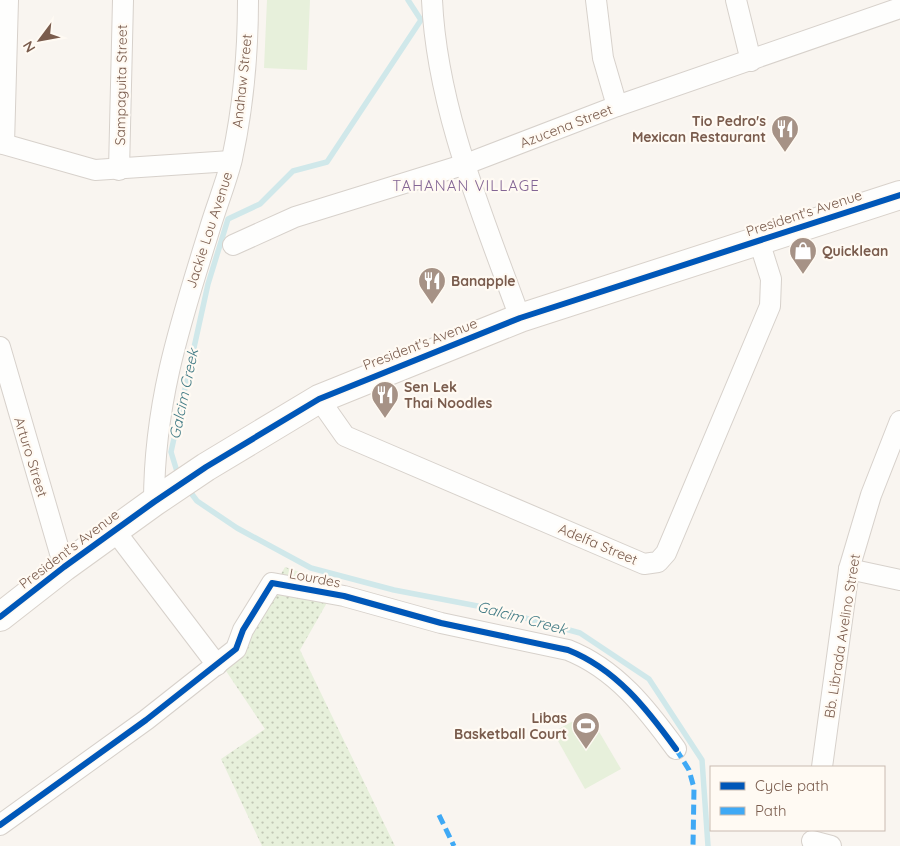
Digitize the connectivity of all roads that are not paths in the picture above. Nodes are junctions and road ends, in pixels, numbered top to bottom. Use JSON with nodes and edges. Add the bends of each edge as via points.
{"nodes":[{"id":1,"x":8,"y":0,"type":"edge"},
{"id":2,"x":123,"y":0,"type":"edge"},
{"id":3,"x":248,"y":0,"type":"edge"},
{"id":4,"x":432,"y":0,"type":"edge"},
{"id":5,"x":596,"y":0,"type":"edge"},
{"id":6,"x":736,"y":0,"type":"edge"},
{"id":7,"x":900,"y":8,"type":"edge"},
{"id":8,"x":751,"y":61,"type":"junction"},
{"id":9,"x":617,"y":106,"type":"junction"},
{"id":10,"x":2,"y":144,"type":"edge"},
{"id":11,"x":231,"y":161,"type":"junction"},
{"id":12,"x":466,"y":164,"type":"junction"},
{"id":13,"x":119,"y":170,"type":"junction"},
{"id":14,"x":900,"y":195,"type":"edge"},
{"id":15,"x":760,"y":240,"type":"junction"},
{"id":16,"x":233,"y":245,"type":"dead end"},
{"id":17,"x":520,"y":318,"type":"junction"},
{"id":18,"x":0,"y":347,"type":"edge"},
{"id":19,"x":6,"y":395,"type":"edge"},
{"id":20,"x":319,"y":399,"type":"junction"},
{"id":21,"x":900,"y":421,"type":"edge"},
{"id":22,"x":164,"y":496,"type":"junction"},
{"id":23,"x":115,"y":530,"type":"junction"},
{"id":24,"x":64,"y":567,"type":"junction"},
{"id":25,"x":849,"y":569,"type":"junction"},
{"id":26,"x":900,"y":580,"type":"edge"},
{"id":27,"x":0,"y":617,"type":"edge"},
{"id":28,"x":217,"y":665,"type":"junction"},
{"id":29,"x":676,"y":750,"type":"dead end"},
{"id":30,"x":822,"y":766,"type":"edge"},
{"id":31,"x":0,"y":825,"type":"edge"},
{"id":32,"x":812,"y":839,"type":"edge"},
{"id":33,"x":831,"y":846,"type":"edge"}],
"edges":[{"from":1,"to":10,"type":"street"},
{"from":2,"to":13,"type":"street","name":"Sampaguita Street"},
{"from":3,"to":11,"type":"street","name":"Anahaw Street","via":[[240,120]]},
{"from":4,"to":12,"type":"street","via":[[443,88]]},
{"from":5,"to":9,"type":"street","via":[[603,58]]},
{"from":6,"to":8,"type":"street"},
{"from":7,"to":8,"type":"street","name":"Azucena Street"},
{"from":8,"to":9,"type":"street","name":"Azucena Street"},
{"from":9,"to":12,"type":"street","name":"Azucena Street"},
{"from":10,"to":13,"type":"street","name":"Jackie Lou Avenue","via":[[94,170]]},
{"from":11,"to":13,"type":"street","name":"Jackie Lou Avenue"},
{"from":11,"to":22,"type":"street","name":"Jackie Lou Avenue","via":[[172,348],[154,465]]},
{"from":12,"to":16,"type":"street","name":"Azucena Street","via":[[295,217]]},
{"from":12,"to":17,"type":"street"},
{"from":14,"to":15,"type":"street","name":"President's Avenue"},
{"from":15,"to":17,"type":"street","name":"President's Avenue"},
{"from":15,"to":20,"type":"street","name":"Adelfa Street","via":[[771,279],[770,306],[666,552],[658,562],[644,564],[345,436]]},
{"from":17,"to":20,"type":"street","name":"President's Avenue"},
{"from":18,"to":19,"type":"street","name":"Arturo Street"},
{"from":19,"to":24,"type":"street","name":"Arturo Street"},
{"from":20,"to":22,"type":"street","name":"President's Avenue","via":[[206,466]]},
{"from":21,"to":25,"type":"street","name":"Bb. Librada Avelino Street","via":[[870,495]]},
{"from":22,"to":23,"type":"street","name":"President's Avenue"},
{"from":23,"to":24,"type":"street","name":"President's Avenue"},
{"from":23,"to":28,"type":"street"},
{"from":24,"to":27,"type":"street","name":"President's Avenue"},
{"from":25,"to":26,"type":"street"},
{"from":25,"to":30,"type":"street","name":"Bb. Librada Avelino Street"},
{"from":28,"to":29,"type":"street","name":"Lourdes","via":[[236,649],[243,630],[272,583],[335,594],[586,657],[632,692]]},
{"from":28,"to":31,"type":"street","name":"Lourdes","via":[[140,725]]},
{"from":32,"to":33,"type":"street"}]}
